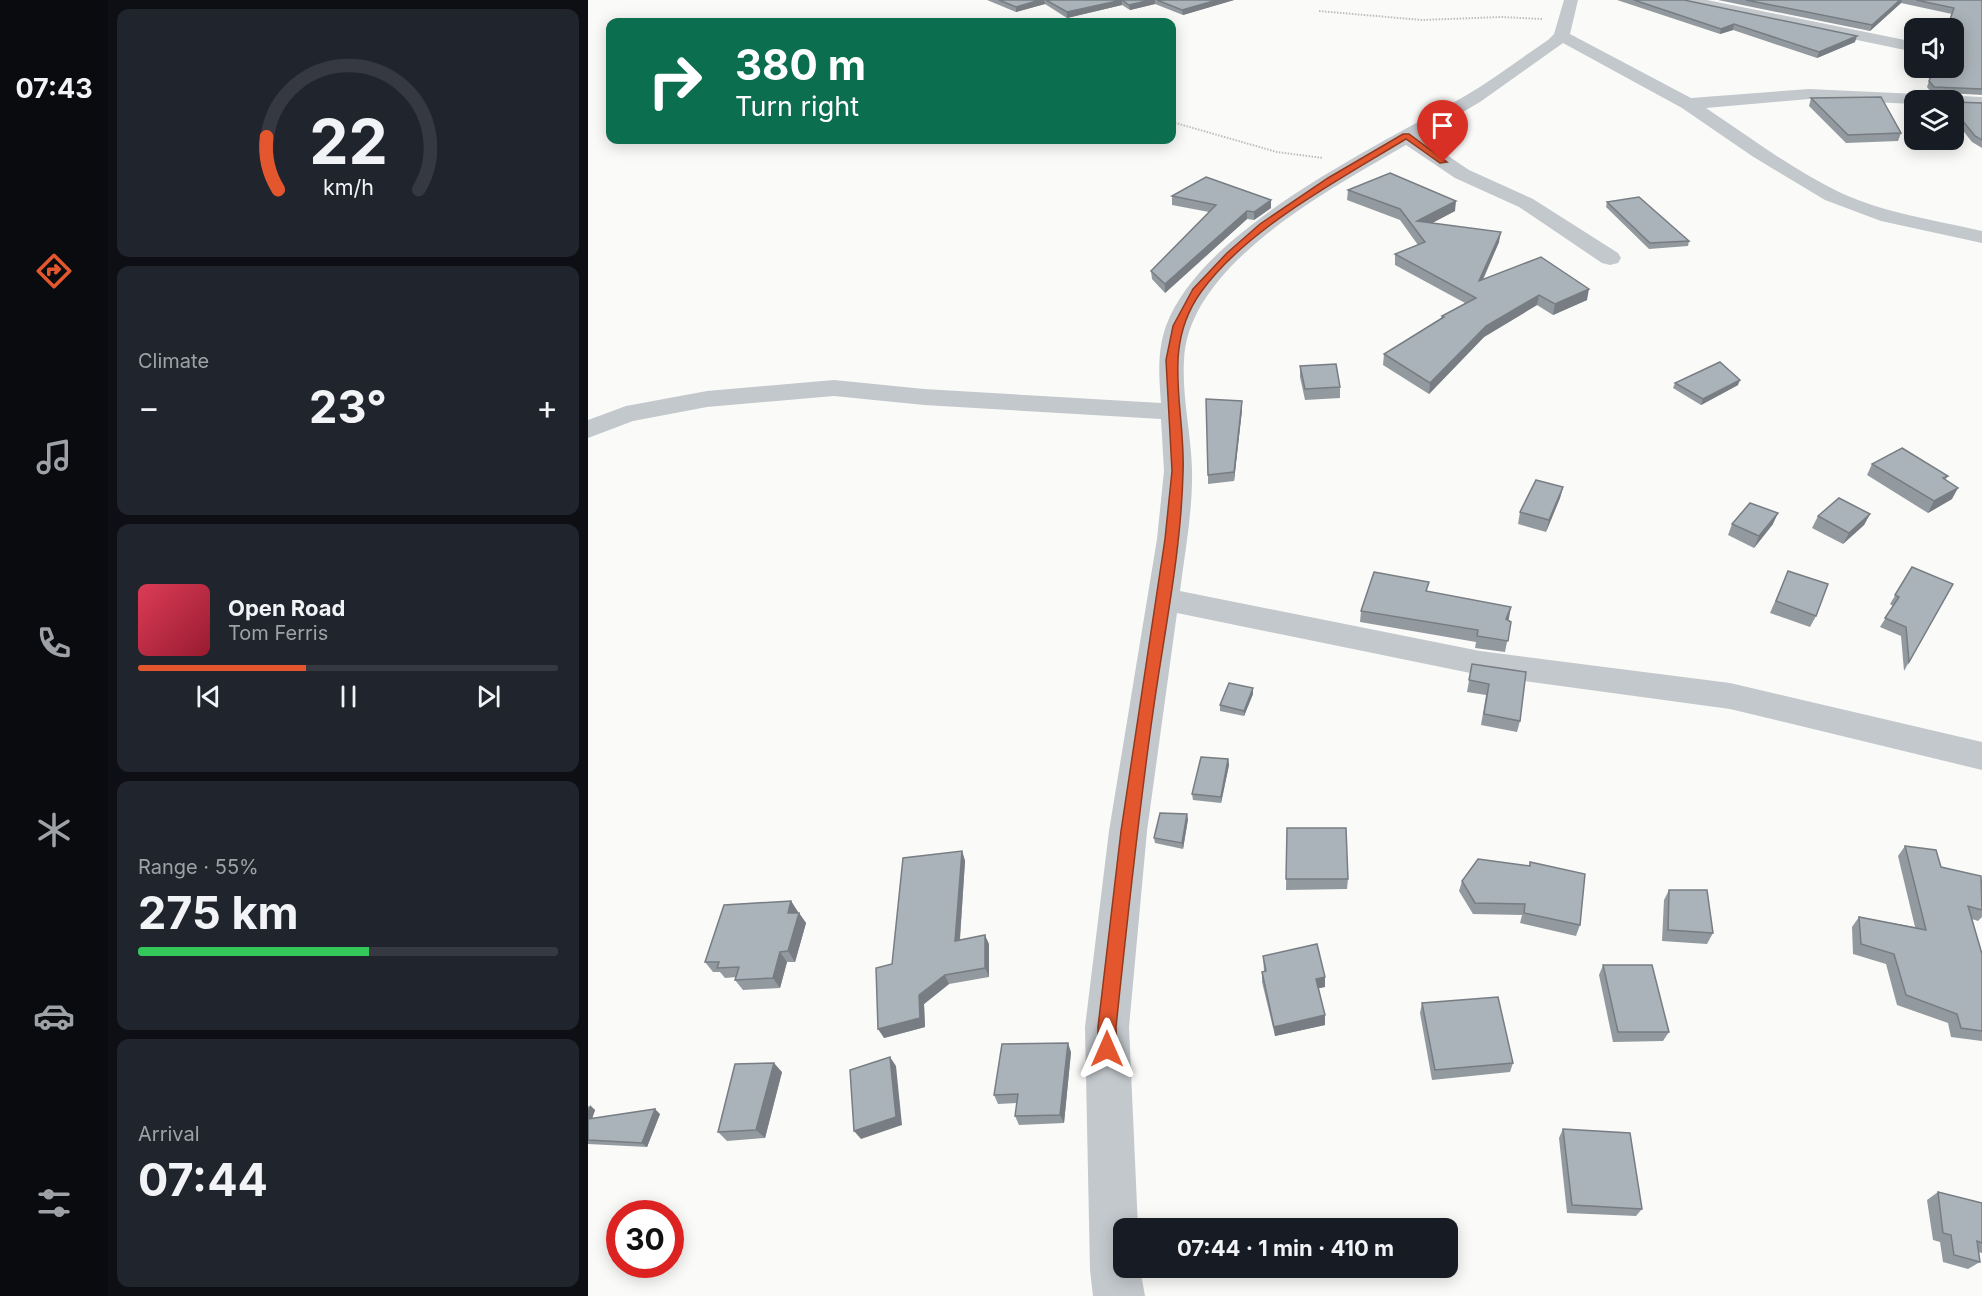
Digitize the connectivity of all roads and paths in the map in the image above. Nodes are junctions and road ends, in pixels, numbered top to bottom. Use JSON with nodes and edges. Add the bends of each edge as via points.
{"nodes":[{"id":1,"x":1685,"y":0,"type":"edge"},
{"id":2,"x":1319,"y":11,"type":"dead end"},
{"id":3,"x":1567,"y":19,"type":"edge"},
{"id":4,"x":1904,"y":45,"type":"edge"},
{"id":5,"x":1982,"y":102,"type":"edge"},
{"id":6,"x":1688,"y":104,"type":"junction"},
{"id":7,"x":1176,"y":124,"type":"edge"},
{"id":8,"x":1406,"y":136,"type":"junction"},
{"id":9,"x":1359,"y":164,"type":"junction"},
{"id":10,"x":1982,"y":237,"type":"edge"},
{"id":11,"x":1610,"y":258,"type":"dead end"},
{"id":12,"x":1174,"y":412,"type":"junction"},
{"id":13,"x":588,"y":430,"type":"edge"},
{"id":14,"x":1163,"y":599,"type":"junction"},
{"id":15,"x":1982,"y":756,"type":"edge"},
{"id":16,"x":1119,"y":1296,"type":"edge"}],
"edges":[{"from":1,"to":4,"type":"street"},
{"from":2,"to":3,"type":"path","via":[[1422,20]]},
{"from":3,"to":6,"type":"street"},
{"from":3,"to":8,"type":"street","via":[[1474,99]]},
{"from":5,"to":6,"type":"street","via":[[1809,94]]},
{"from":6,"to":10,"type":"street","via":[[1832,196],[1888,217]]},
{"from":7,"to":9,"type":"path","via":[[1277,152]]},
{"from":8,"to":9,"type":"street"},
{"from":8,"to":11,"type":"street","via":[[1462,174],[1526,204]]},
{"from":9,"to":12,"type":"street","via":[[1263,226],[1197,291],[1178,326],[1171,360]]},
{"from":12,"to":13,"type":"street","via":[[834,388],[707,399],[626,414]]},
{"from":12,"to":14,"type":"street","via":[[1178,471]]},
{"from":14,"to":15,"type":"street","via":[[1480,663],[1730,696]]},
{"from":14,"to":16,"type":"street","via":[[1128,831],[1107,1027]]}]}
